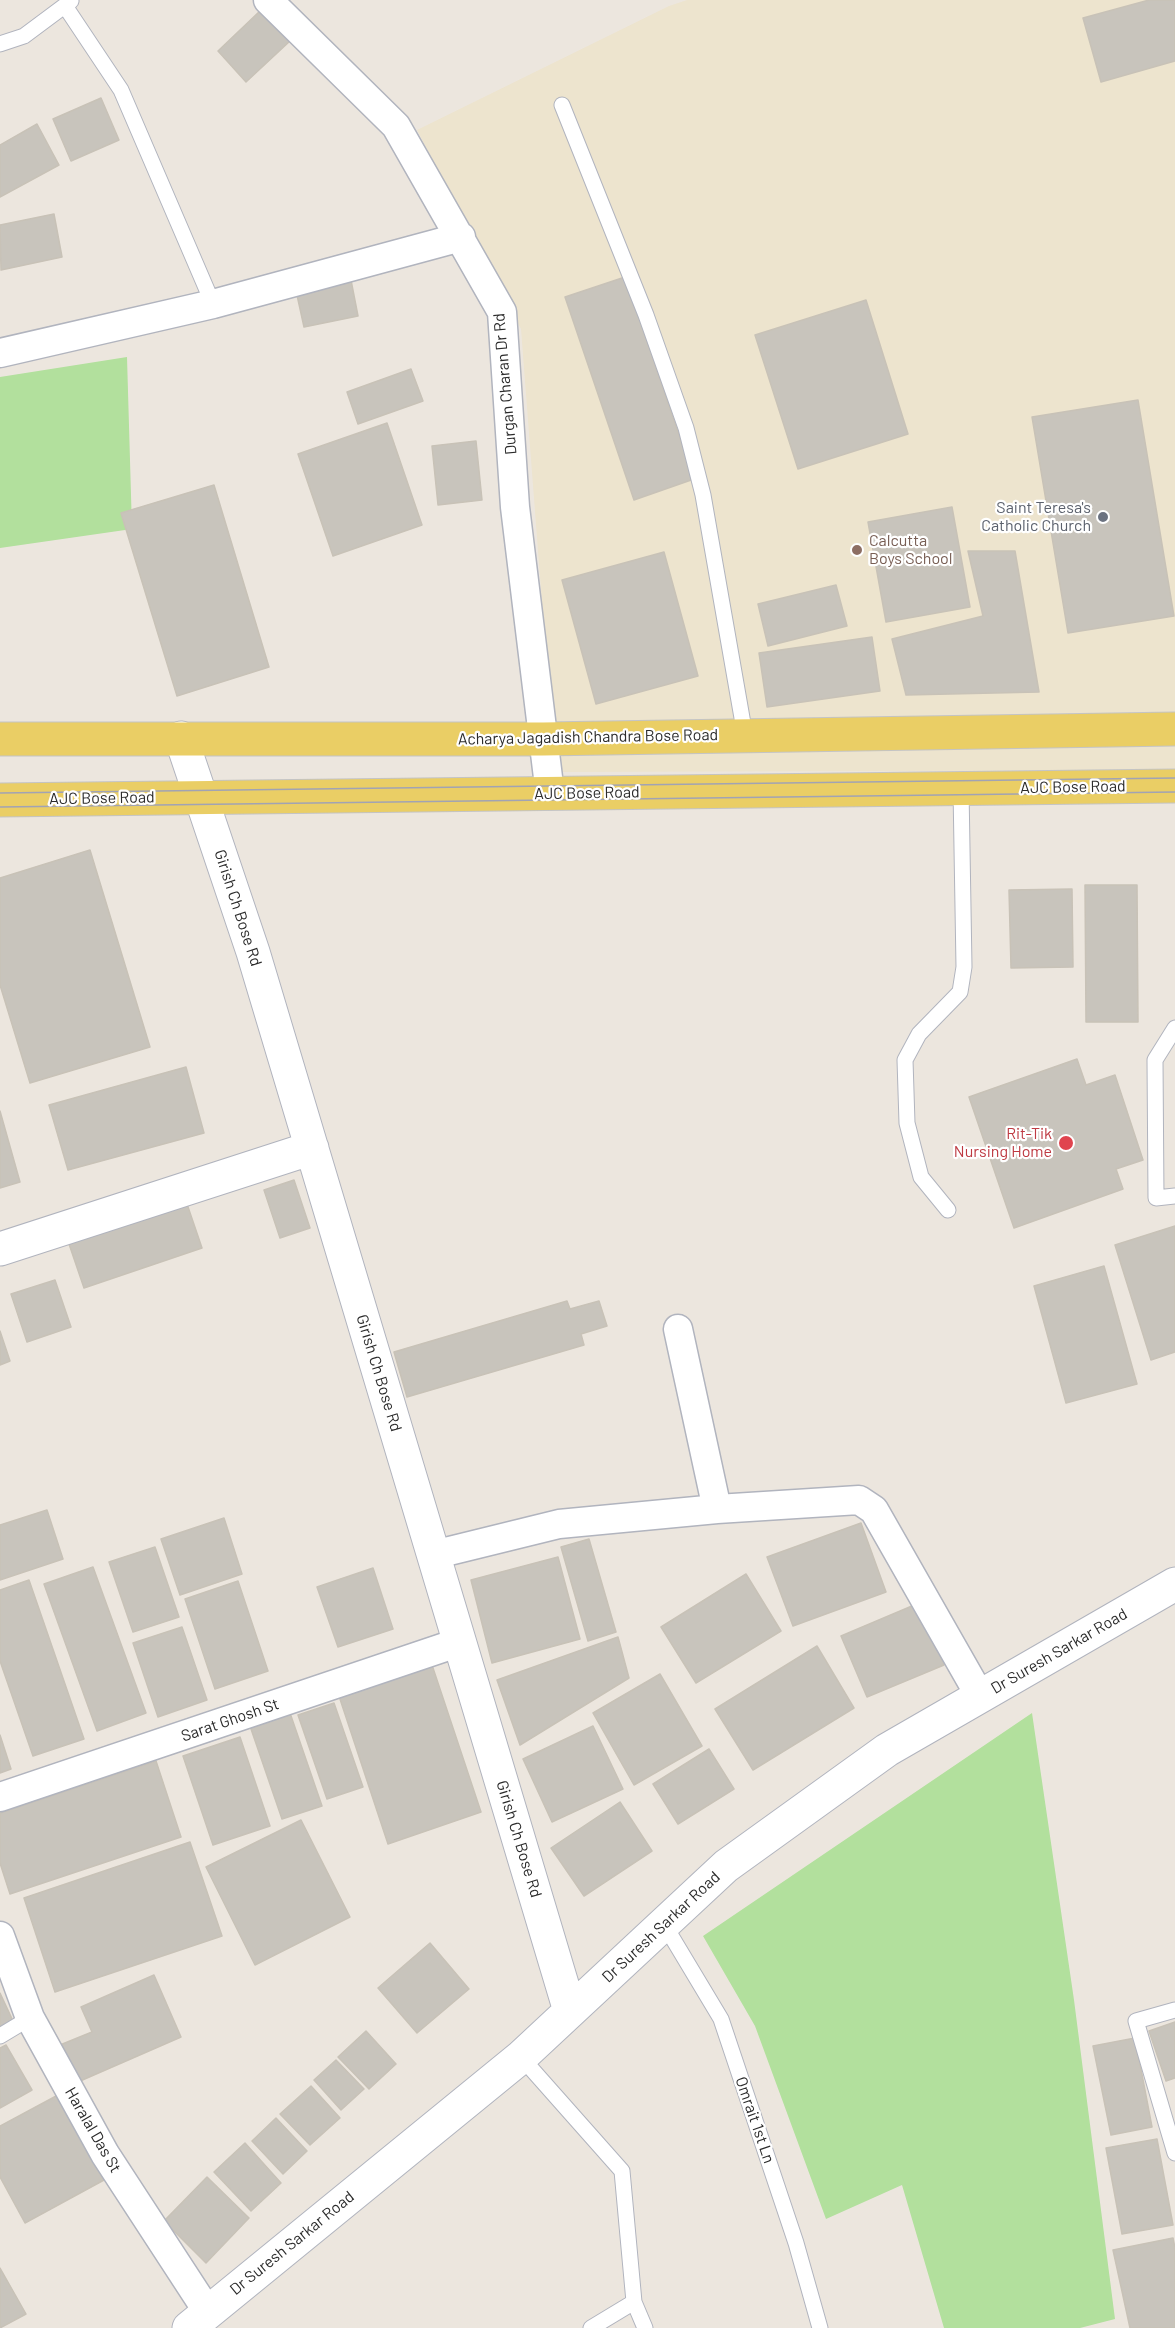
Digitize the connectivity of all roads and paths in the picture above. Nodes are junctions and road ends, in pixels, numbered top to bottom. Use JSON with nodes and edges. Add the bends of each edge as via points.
{"nodes":[{"id":1,"x":268,"y":0,"type":"edge"},
{"id":2,"x":69,"y":3,"type":"edge"},
{"id":3,"x":0,"y":44,"type":"edge"},
{"id":4,"x":562,"y":105,"type":"dead end"},
{"id":5,"x":461,"y":237,"type":"junction"},
{"id":6,"x":213,"y":304,"type":"junction"},
{"id":7,"x":0,"y":353,"type":"edge"},
{"id":8,"x":1175,"y":729,"type":"edge"},
{"id":9,"x":745,"y":735,"type":"junction"},
{"id":10,"x":181,"y":738,"type":"junction"},
{"id":11,"x":0,"y":739,"type":"edge"},
{"id":12,"x":543,"y":739,"type":"junction"},
{"id":13,"x":1175,"y":786,"type":"edge"},
{"id":14,"x":961,"y":789,"type":"junction"},
{"id":15,"x":550,"y":794,"type":"junction"},
{"id":16,"x":201,"y":797,"type":"junction"},
{"id":17,"x":0,"y":800,"type":"edge"},
{"id":18,"x":1175,"y":1028,"type":"edge"},
{"id":19,"x":312,"y":1149,"type":"junction"},
{"id":20,"x":1175,"y":1196,"type":"edge"},
{"id":21,"x":948,"y":1210,"type":"dead end"},
{"id":22,"x":0,"y":1249,"type":"edge"},
{"id":23,"x":678,"y":1329,"type":"dead end"},
{"id":24,"x":717,"y":1509,"type":"junction"},
{"id":25,"x":433,"y":1555,"type":"junction"},
{"id":26,"x":1175,"y":1584,"type":"edge"},
{"id":27,"x":460,"y":1642,"type":"junction"},
{"id":28,"x":980,"y":1696,"type":"junction"},
{"id":29,"x":0,"y":1797,"type":"edge"},
{"id":30,"x":664,"y":1924,"type":"junction"},
{"id":31,"x":0,"y":1936,"type":"edge"},
{"id":32,"x":1175,"y":2010,"type":"edge"},
{"id":33,"x":570,"y":2011,"type":"junction"},
{"id":34,"x":30,"y":2018,"type":"junction"},
{"id":35,"x":0,"y":2037,"type":"edge"},
{"id":36,"x":521,"y":2057,"type":"junction"},
{"id":37,"x":1175,"y":2153,"type":"edge"},
{"id":38,"x":634,"y":2302,"type":"junction"},
{"id":39,"x":198,"y":2320,"type":"edge"},
{"id":40,"x":591,"y":2328,"type":"edge"},
{"id":41,"x":645,"y":2328,"type":"edge"},
{"id":42,"x":820,"y":2328,"type":"edge"}],
"edges":[{"from":1,"to":5,"type":"street","name":"Durgan Charan Dr Rd","via":[[396,126]]},
{"from":2,"to":3,"type":"lane","via":[[24,36]]},
{"from":2,"to":6,"type":"lane","via":[[121,90]]},
{"from":4,"to":9,"type":"lane","via":[[646,315],[686,428],[703,495]]},
{"from":5,"to":6,"type":"street"},
{"from":5,"to":12,"type":"street","name":"Durgan Charan Dr Rd","via":[[502,312],[515,507]]},
{"from":6,"to":7,"type":"street"},
{"from":8,"to":9,"type":"main road","name":"Acharya Jagadish Chandra Bose Road"},
{"from":9,"to":12,"type":"main road","name":"Acharya Jagadish Chandra Bose Road"},
{"from":10,"to":11,"type":"main road","name":"Acharya Jagadish Chandra Bose Road"},
{"from":10,"to":12,"type":"main road","name":"Acharya Jagadish Chandra Bose Road"},
{"from":10,"to":16,"type":"street","name":"Girish Ch Bose Rd"},
{"from":12,"to":15,"type":"street","name":"Durgan Charan Dr Rd"},
{"from":13,"to":14,"type":"main road","name":"AJC Bose Road"},
{"from":14,"to":15,"type":"main road","name":"AJC Bose Road"},
{"from":14,"to":21,"type":"lane","via":[[964,967],[960,992],[919,1034],[905,1060],[907,1123],[921,1177]]},
{"from":15,"to":16,"type":"main road","name":"AJC Bose Road"},
{"from":16,"to":17,"type":"main road","name":"AJC Bose Road"},
{"from":16,"to":19,"type":"street","name":"Girish Ch Bose Rd"},
{"from":18,"to":20,"type":"lane","via":[[1155,1060],[1156,1198]]},
{"from":19,"to":22,"type":"street"},
{"from":19,"to":25,"type":"street","name":"Girish Ch Bose Rd"},
{"from":23,"to":24,"type":"street"},
{"from":24,"to":25,"type":"street","via":[[559,1524]]},
{"from":24,"to":28,"type":"street","via":[[859,1500],[874,1510]]},
{"from":25,"to":27,"type":"street","name":"Girish Ch Bose Rd"},
{"from":26,"to":28,"type":"street","name":"Dr Suresh Sarkar Road"},
{"from":27,"to":29,"type":"street","name":"Sarat Ghosh St"},
{"from":27,"to":33,"type":"street","name":"Girish Ch Bose Rd"},
{"from":28,"to":30,"type":"street","name":"Dr Suresh Sarkar Road","via":[[887,1750],[726,1866]]},
{"from":30,"to":33,"type":"street","name":"Dr Suresh Sarkar Road"},
{"from":30,"to":42,"type":"lane","name":"Omrait 1st Ln","via":[[721,2019]]},
{"from":31,"to":34,"type":"street","name":"Haralal Das St"},
{"from":32,"to":37,"type":"lane","via":[[1136,2021]]},
{"from":33,"to":36,"type":"street","name":"Dr Suresh Sarkar Road"},
{"from":34,"to":35,"type":"lane"},
{"from":34,"to":39,"type":"street","name":"Haralal Das St"},
{"from":36,"to":38,"type":"lane","via":[[622,2171]]},
{"from":36,"to":39,"type":"street","name":"Dr Suresh Sarkar Road"},
{"from":38,"to":40,"type":"lane"},
{"from":38,"to":41,"type":"lane"}]}
